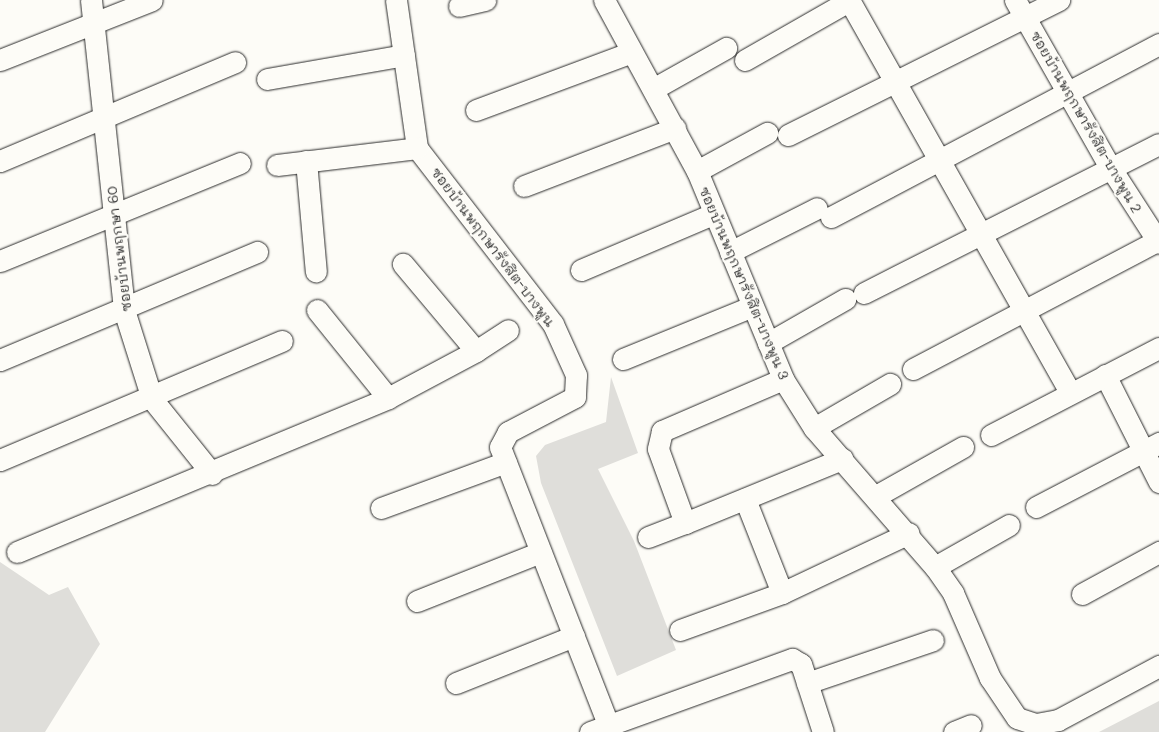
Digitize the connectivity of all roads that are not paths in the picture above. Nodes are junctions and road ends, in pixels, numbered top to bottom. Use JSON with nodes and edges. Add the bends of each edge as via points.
{"nodes":[{"id":1,"x":91,"y":0,"type":"edge"},
{"id":2,"x":152,"y":0,"type":"edge"},
{"id":3,"x":396,"y":0,"type":"edge"},
{"id":4,"x":484,"y":0,"type":"edge"},
{"id":5,"x":849,"y":0,"type":"edge"},
{"id":6,"x":1015,"y":0,"type":"edge"},
{"id":7,"x":1059,"y":0,"type":"edge"},
{"id":8,"x":608,"y":2,"type":"edge"},
{"id":9,"x":459,"y":6,"type":"dead end"},
{"id":10,"x":1026,"y":18,"type":"junction"},
{"id":11,"x":94,"y":24,"type":"junction"},
{"id":12,"x":1159,"y":44,"type":"edge"},
{"id":13,"x":726,"y":48,"type":"dead end"},
{"id":14,"x":632,"y":52,"type":"junction"},
{"id":15,"x":404,"y":56,"type":"junction"},
{"id":16,"x":0,"y":60,"type":"edge"},
{"id":17,"x":745,"y":60,"type":"dead end"},
{"id":18,"x":235,"y":62,"type":"dead end"},
{"id":19,"x":267,"y":79,"type":"dead end"},
{"id":20,"x":896,"y":83,"type":"junction"},
{"id":21,"x":653,"y":89,"type":"junction"},
{"id":22,"x":1068,"y":93,"type":"junction"},
{"id":23,"x":476,"y":110,"type":"dead end"},
{"id":24,"x":104,"y":117,"type":"junction"},
{"id":25,"x":675,"y":128,"type":"junction"},
{"id":26,"x":767,"y":133,"type":"dead end"},
{"id":27,"x":788,"y":135,"type":"dead end"},
{"id":28,"x":1159,"y":144,"type":"edge"},
{"id":29,"x":417,"y":148,"type":"junction"},
{"id":30,"x":939,"y":160,"type":"junction"},
{"id":31,"x":0,"y":161,"type":"edge"},
{"id":32,"x":306,"y":161,"type":"junction"},
{"id":33,"x":240,"y":163,"type":"dead end"},
{"id":34,"x":277,"y":164,"type":"dead end"},
{"id":35,"x":1110,"y":167,"type":"junction"},
{"id":36,"x":697,"y":170,"type":"junction"},
{"id":37,"x":524,"y":186,"type":"dead end"},
{"id":38,"x":114,"y":214,"type":"junction"},
{"id":39,"x":713,"y":214,"type":"junction"},
{"id":40,"x":982,"y":236,"type":"junction"},
{"id":41,"x":1159,"y":241,"type":"edge"},
{"id":42,"x":257,"y":252,"type":"dead end"},
{"id":43,"x":730,"y":252,"type":"junction"},
{"id":44,"x":0,"y":261,"type":"edge"},
{"id":45,"x":404,"y":264,"type":"dead end"},
{"id":46,"x":581,"y":270,"type":"dead end"},
{"id":47,"x":316,"y":272,"type":"dead end"},
{"id":48,"x":753,"y":306,"type":"junction"},
{"id":49,"x":124,"y":310,"type":"junction"},
{"id":50,"x":317,"y":310,"type":"dead end"},
{"id":51,"x":1025,"y":312,"type":"junction"},
{"id":52,"x":508,"y":330,"type":"dead end"},
{"id":53,"x":282,"y":341,"type":"dead end"},
{"id":54,"x":768,"y":343,"type":"junction"},
{"id":55,"x":1159,"y":348,"type":"edge"},
{"id":56,"x":476,"y":351,"type":"junction"},
{"id":57,"x":623,"y":359,"type":"dead end"},
{"id":58,"x":0,"y":360,"type":"edge"},
{"id":59,"x":912,"y":369,"type":"dead end"},
{"id":60,"x":1105,"y":375,"type":"junction"},
{"id":61,"x":784,"y":379,"type":"junction"},
{"id":62,"x":890,"y":384,"type":"dead end"},
{"id":63,"x":1070,"y":393,"type":"junction"},
{"id":64,"x":388,"y":398,"type":"junction"},
{"id":65,"x":152,"y":399,"type":"junction"},
{"id":66,"x":814,"y":428,"type":"junction"},
{"id":67,"x":991,"y":434,"type":"dead end"},
{"id":68,"x":1151,"y":447,"type":"edge"},
{"id":69,"x":963,"y":448,"type":"dead end"},
{"id":70,"x":842,"y":459,"type":"junction"},
{"id":71,"x":0,"y":460,"type":"edge"},
{"id":72,"x":506,"y":462,"type":"junction"},
{"id":73,"x":212,"y":474,"type":"junction"},
{"id":74,"x":1159,"y":482,"type":"edge"},
{"id":75,"x":876,"y":496,"type":"junction"},
{"id":76,"x":745,"y":499,"type":"junction"},
{"id":77,"x":1036,"y":507,"type":"dead end"},
{"id":78,"x":381,"y":508,"type":"dead end"},
{"id":79,"x":685,"y":523,"type":"junction"},
{"id":80,"x":1009,"y":525,"type":"dead end"},
{"id":81,"x":909,"y":533,"type":"junction"},
{"id":82,"x":648,"y":537,"type":"dead end"},
{"id":83,"x":17,"y":552,"type":"dead end"},
{"id":84,"x":541,"y":552,"type":"junction"},
{"id":85,"x":1159,"y":552,"type":"edge"},
{"id":86,"x":935,"y":567,"type":"junction"},
{"id":87,"x":782,"y":593,"type":"junction"},
{"id":88,"x":1082,"y":594,"type":"dead end"},
{"id":89,"x":417,"y":602,"type":"dead end"},
{"id":90,"x":680,"y":630,"type":"dead end"},
{"id":91,"x":574,"y":636,"type":"junction"},
{"id":92,"x":933,"y":640,"type":"dead end"},
{"id":93,"x":1159,"y":666,"type":"edge"},
{"id":94,"x":456,"y":683,"type":"dead end"},
{"id":95,"x":807,"y":683,"type":"junction"},
{"id":96,"x":603,"y":729,"type":"edge"},
{"id":97,"x":823,"y":732,"type":"edge"}],
"edges":[{"from":1,"to":11,"type":"street","name":"ซอยบ้านพฤกษา 60"},
{"from":2,"to":11,"type":"street"},
{"from":3,"to":15,"type":"street","name":"ซอยบ้านพฤกษารังสิต-บางพูน"},
{"from":4,"to":9,"type":"street"},
{"from":5,"to":17,"type":"street"},
{"from":5,"to":20,"type":"street"},
{"from":6,"to":10,"type":"street","name":"ซอยบ้านพฤกษารังสิต-บางพูน 2"},
{"from":7,"to":10,"type":"street"},
{"from":8,"to":14,"type":"street","name":"ซอยบ้านพฤกษารังสิต-บางพูน 3"},
{"from":10,"to":20,"type":"street"},
{"from":10,"to":22,"type":"street","name":"ซอยบ้านพฤกษารังสิต-บางพูน 2"},
{"from":11,"to":16,"type":"street"},
{"from":11,"to":24,"type":"street","name":"ซอยบ้านพฤกษา 60"},
{"from":12,"to":22,"type":"street"},
{"from":13,"to":21,"type":"street"},
{"from":14,"to":21,"type":"street","name":"ซอยบ้านพฤกษารังสิต-บางพูน 3"},
{"from":14,"to":23,"type":"street"},
{"from":15,"to":19,"type":"street"},
{"from":15,"to":29,"type":"street","name":"ซอยบ้านพฤกษารังสิต-บางพูน"},
{"from":18,"to":24,"type":"street"},
{"from":20,"to":27,"type":"street"},
{"from":20,"to":30,"type":"street"},
{"from":21,"to":25,"type":"street","name":"ซอยบ้านพฤกษารังสิต-บางพูน 3"},
{"from":22,"to":30,"type":"street"},
{"from":22,"to":35,"type":"street","name":"ซอยบ้านพฤกษารังสิต-บางพูน 2"},
{"from":24,"to":31,"type":"street"},
{"from":24,"to":38,"type":"street","name":"ซอยบ้านพฤกษา 60"},
{"from":25,"to":36,"type":"street","name":"ซอยบ้านพฤกษารังสิต-บางพูน 3"},
{"from":25,"to":37,"type":"street"},
{"from":26,"to":36,"type":"street"},
{"from":28,"to":35,"type":"street"},
{"from":29,"to":32,"type":"street"},
{"from":29,"to":72,"type":"street","name":"ซอยบ้านพฤกษารังสิต-บางพูน","via":[[554,324],[576,375],[575,397],[508,432],[500,448]]},
{"from":30,"to":40,"type":"street"},
{"from":30,"to":43,"type":"street"},
{"from":32,"to":34,"type":"street"},
{"from":32,"to":47,"type":"street"},
{"from":33,"to":38,"type":"street"},
{"from":35,"to":40,"type":"street"},
{"from":35,"to":41,"type":"street","name":"ซอยบ้านพฤกษารังสิต-บางพูน 2"},
{"from":36,"to":39,"type":"street","name":"ซอยบ้านพฤกษารังสิต-บางพูน 3"},
{"from":38,"to":44,"type":"street"},
{"from":38,"to":49,"type":"street","name":"ซอยบ้านพฤกษา 60"},
{"from":39,"to":43,"type":"street","name":"ซอยบ้านพฤกษารังสิต-บางพูน 3"},
{"from":39,"to":46,"type":"street"},
{"from":40,"to":51,"type":"street"},
{"from":40,"to":54,"type":"street","via":[[855,296]]},
{"from":41,"to":51,"type":"street"},
{"from":42,"to":49,"type":"street"},
{"from":43,"to":48,"type":"street","name":"ซอยบ้านพฤกษารังสิต-บางพูน 3"},
{"from":45,"to":56,"type":"street"},
{"from":48,"to":54,"type":"street","name":"ซอยบ้านพฤกษารังสิต-บางพูน 3"},
{"from":48,"to":57,"type":"street"},
{"from":49,"to":58,"type":"street"},
{"from":49,"to":65,"type":"street","name":"ซอยบ้านพฤกษา 60"},
{"from":50,"to":64,"type":"street"},
{"from":51,"to":59,"type":"street"},
{"from":51,"to":63,"type":"street"},
{"from":52,"to":56,"type":"street"},
{"from":53,"to":65,"type":"street"},
{"from":54,"to":61,"type":"street","name":"ซอยบ้านพฤกษารังสิต-บางพูน 3"},
{"from":55,"to":60,"type":"street"},
{"from":56,"to":64,"type":"street"},
{"from":60,"to":63,"type":"street"},
{"from":60,"to":68,"type":"street"},
{"from":61,"to":66,"type":"street","name":"ซอยบ้านพฤกษารังสิต-บางพูน 3"},
{"from":61,"to":79,"type":"street","via":[[662,431],[658,449]]},
{"from":62,"to":66,"type":"street"},
{"from":63,"to":67,"type":"street"},
{"from":64,"to":73,"type":"street"},
{"from":65,"to":71,"type":"street"},
{"from":65,"to":73,"type":"street","name":"ซอยบ้านพฤกษา 60"},
{"from":66,"to":70,"type":"street","name":"ซอยบ้านพฤกษารังสิต-บางพูน 3"},
{"from":68,"to":74,"type":"street"},
{"from":68,"to":77,"type":"street"},
{"from":69,"to":75,"type":"street"},
{"from":70,"to":75,"type":"street","name":"ซอยบ้านพฤกษารังสิต-บางพูน 3"},
{"from":70,"to":76,"type":"street"},
{"from":72,"to":78,"type":"street"},
{"from":72,"to":84,"type":"street","name":"ซอยบ้านพฤกษารังสิต-บางพูน"},
{"from":73,"to":83,"type":"street"},
{"from":75,"to":81,"type":"street","name":"ซอยบ้านพฤกษารังสิต-บางพูน 3"},
{"from":76,"to":79,"type":"street"},
{"from":76,"to":87,"type":"street"},
{"from":79,"to":82,"type":"street"},
{"from":80,"to":86,"type":"street"},
{"from":81,"to":86,"type":"street","name":"ซอยบ้านพฤกษารังสิต-บางพูน 3"},
{"from":81,"to":87,"type":"street"},
{"from":84,"to":89,"type":"street"},
{"from":84,"to":91,"type":"street","name":"ซอยบ้านพฤกษารังสิต-บางพูน"},
{"from":85,"to":88,"type":"street"},
{"from":86,"to":93,"type":"street","name":"ซอยบ้านพฤกษารังสิต-บางพูน 3","via":[[953,593],[990,678],[1016,718],[1036,724],[1058,720]]},
{"from":87,"to":90,"type":"street"},
{"from":91,"to":94,"type":"street"},
{"from":91,"to":96,"type":"street","name":"ซอยบ้านพฤกษารังสิต-บางพูน"},
{"from":92,"to":95,"type":"street"},
{"from":95,"to":96,"type":"street","via":[[801,664],[792,659]]},
{"from":95,"to":97,"type":"street"}]}
